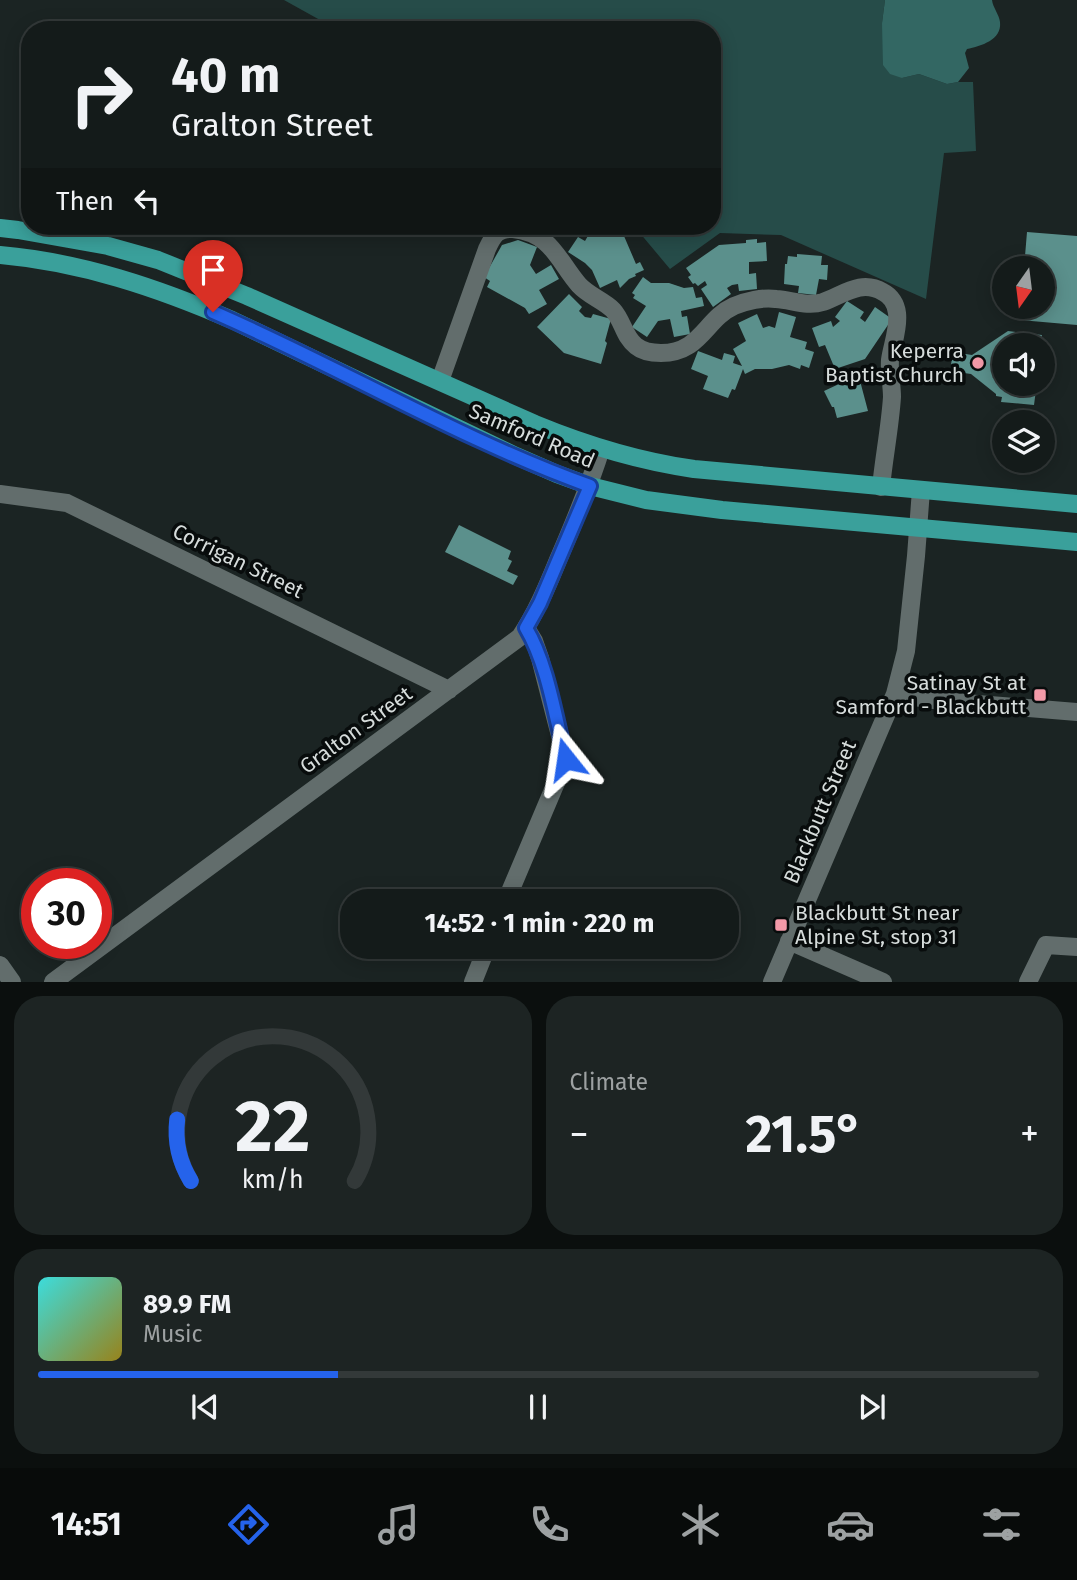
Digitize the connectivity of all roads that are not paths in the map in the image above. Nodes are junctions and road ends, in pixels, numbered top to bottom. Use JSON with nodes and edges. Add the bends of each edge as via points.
{"nodes":[{"id":1,"x":0,"y":228,"type":"edge"},
{"id":2,"x":21,"y":231,"type":"edge"},
{"id":3,"x":46,"y":235,"type":"edge"},
{"id":4,"x":493,"y":235,"type":"edge"},
{"id":5,"x":532,"y":235,"type":"edge"},
{"id":6,"x":0,"y":256,"type":"edge"},
{"id":7,"x":440,"y":381,"type":"junction"},
{"id":8,"x":601,"y":449,"type":"junction"},
{"id":9,"x":590,"y":486,"type":"junction"},
{"id":10,"x":881,"y":487,"type":"junction"},
{"id":11,"x":921,"y":490,"type":"junction"},
{"id":12,"x":0,"y":494,"type":"edge"},
{"id":13,"x":1077,"y":503,"type":"edge"},
{"id":14,"x":918,"y":527,"type":"junction"},
{"id":15,"x":1077,"y":542,"type":"edge"},
{"id":16,"x":526,"y":628,"type":"junction"},
{"id":17,"x":449,"y":690,"type":"junction"},
{"id":18,"x":895,"y":694,"type":"junction"},
{"id":19,"x":1077,"y":712,"type":"edge"},
{"id":20,"x":511,"y":889,"type":"edge"},
{"id":21,"x":789,"y":941,"type":"junction"},
{"id":22,"x":1077,"y":947,"type":"edge"},
{"id":23,"x":482,"y":959,"type":"edge"},
{"id":24,"x":0,"y":965,"type":"edge"},
{"id":25,"x":12,"y":982,"type":"edge"},
{"id":26,"x":53,"y":982,"type":"edge"},
{"id":27,"x":473,"y":982,"type":"edge"},
{"id":28,"x":772,"y":982,"type":"edge"},
{"id":29,"x":883,"y":982,"type":"edge"},
{"id":30,"x":1028,"y":982,"type":"edge"}],
"edges":[{"from":1,"to":2,"type":"main road","name":"Samford Road"},
{"from":3,"to":7,"type":"main road","name":"Samford Road","via":[[158,260]]},
{"from":4,"to":7,"type":"street"},
{"from":5,"to":10,"type":"street","via":[[548,244],[578,284],[613,310],[629,340],[648,352],[673,352],[695,341],[733,307],[763,299],[812,304],[859,287],[883,292],[897,310],[898,322],[890,361],[892,395]]},
{"from":6,"to":9,"type":"main road","name":"Samford Road","via":[[119,277],[194,303],[516,456]]},
{"from":7,"to":8,"type":"main road","name":"Samford Road"},
{"from":8,"to":9,"type":"street","name":"Gralton Street"},
{"from":8,"to":10,"type":"main road","name":"Samford Road","via":[[663,465]]},
{"from":9,"to":14,"type":"main road","name":"Samford Road","via":[[678,505]]},
{"from":9,"to":16,"type":"street","name":"Gralton Street"},
{"from":10,"to":11,"type":"main road","name":"Samford Road"},
{"from":11,"to":13,"type":"main road","name":"Samford Road"},
{"from":11,"to":14,"type":"street","name":"Blackbutt Street"},
{"from":12,"to":17,"type":"street","name":"Corrigan Street","via":[[67,503]]},
{"from":14,"to":15,"type":"main road","name":"Samford Road"},
{"from":14,"to":18,"type":"street","name":"Blackbutt Street","via":[[906,651]]},
{"from":16,"to":17,"type":"street","name":"Gralton Street","via":[[520,638]]},
{"from":16,"to":20,"type":"street","via":[[540,658],[566,759]]},
{"from":17,"to":26,"type":"street","name":"Gralton Street"},
{"from":18,"to":19,"type":"street"},
{"from":18,"to":21,"type":"street","name":"Blackbutt Street"},
{"from":21,"to":28,"type":"street","name":"Blackbutt Street"},
{"from":21,"to":29,"type":"street"},
{"from":22,"to":30,"type":"street","via":[[1046,944]]},
{"from":23,"to":27,"type":"street"},
{"from":24,"to":25,"type":"street"}]}
